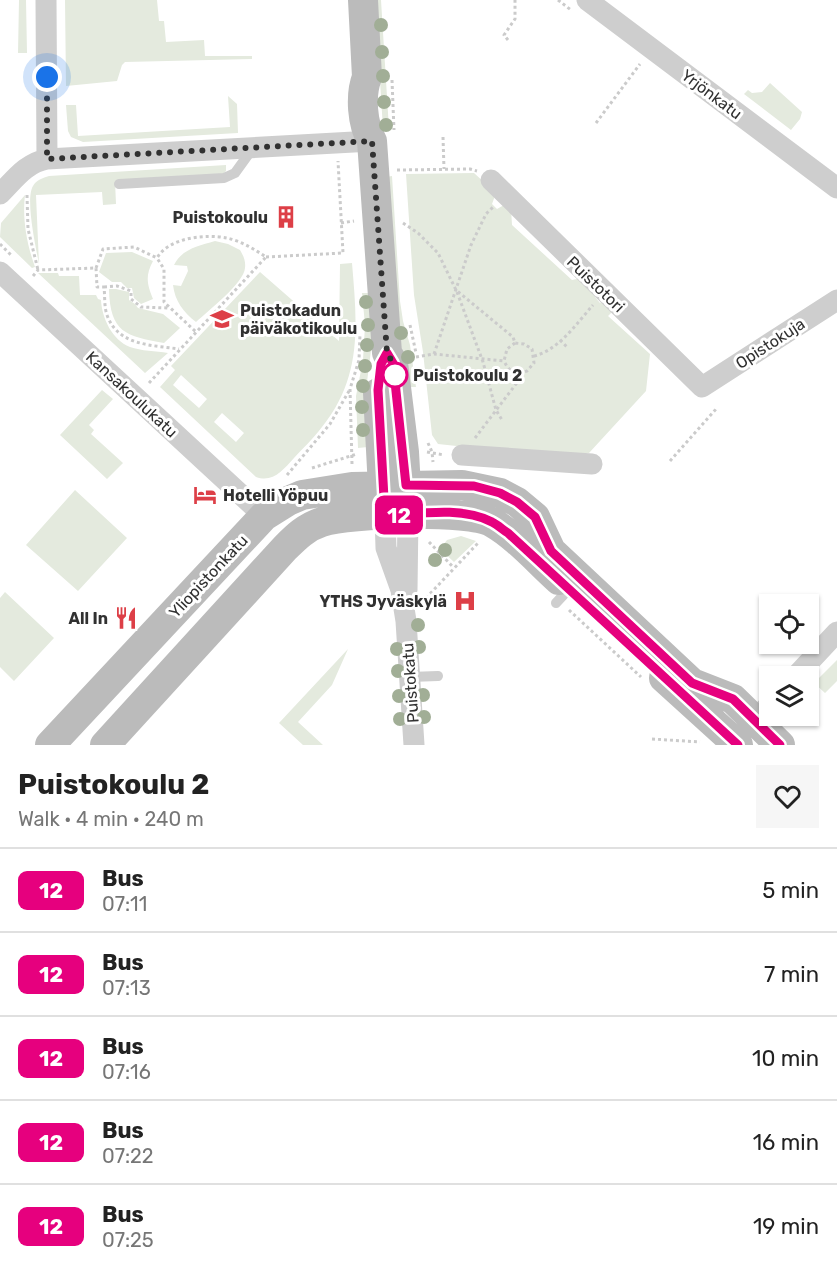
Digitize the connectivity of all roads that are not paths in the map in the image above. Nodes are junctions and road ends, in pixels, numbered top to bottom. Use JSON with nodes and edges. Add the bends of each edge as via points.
{"nodes":[{"id":1,"x":46,"y":0,"type":"edge"},
{"id":2,"x":363,"y":0,"type":"edge"},
{"id":3,"x":587,"y":0,"type":"edge"},
{"id":4,"x":372,"y":141,"type":"junction"},
{"id":5,"x":253,"y":148,"type":"junction"},
{"id":6,"x":47,"y":159,"type":"junction"},
{"id":7,"x":119,"y":184,"type":"dead end"},
{"id":8,"x":497,"y":187,"type":"road end"},
{"id":9,"x":837,"y":188,"type":"edge"},
{"id":10,"x":0,"y":194,"type":"edge"},
{"id":11,"x":0,"y":272,"type":"edge"},
{"id":12,"x":837,"y":300,"type":"edge"},
{"id":13,"x":702,"y":387,"type":"joint"},
{"id":14,"x":462,"y":455,"type":"road end"},
{"id":15,"x":592,"y":464,"type":"dead end"},
{"id":16,"x":395,"y":486,"type":"junction"},
{"id":17,"x":396,"y":515,"type":"junction"},
{"id":18,"x":264,"y":516,"type":"junction"},
{"id":19,"x":837,"y":633,"type":"edge"},
{"id":20,"x":806,"y":666,"type":"edge"},
{"id":21,"x":438,"y":676,"type":"dead end"},
{"id":22,"x":410,"y":677,"type":"junction"},
{"id":23,"x":727,"y":733,"type":"edge"},
{"id":24,"x":50,"y":745,"type":"edge"},
{"id":25,"x":105,"y":745,"type":"edge"},
{"id":26,"x":414,"y":745,"type":"edge"},
{"id":27,"x":780,"y":745,"type":"edge"}],
"edges":[{"from":1,"to":6,"type":"street"},
{"from":2,"to":4,"type":"main road","name":"Puistokatu","via":[[367,77],[373,87],[376,131]]},
{"from":3,"to":9,"type":"street","name":"Yrjönkatu"},
{"from":4,"to":5,"type":"street"},
{"from":4,"to":16,"type":"main road","name":"Puistokatu","via":[[387,353],[393,363]]},
{"from":5,"to":6,"type":"street"},
{"from":5,"to":7,"type":"lane","via":[[235,173],[224,178]]},
{"from":6,"to":10,"type":"street","via":[[25,168]]},
{"from":8,"to":13,"type":"street","name":"Puistotori"},
{"from":11,"to":18,"type":"street","name":"Kansakoulukatu"},
{"from":12,"to":13,"type":"street","name":"Opistokuja"},
{"from":14,"to":15,"type":"street"},
{"from":16,"to":17,"type":"main road","name":"Puistokatu"},
{"from":16,"to":18,"type":"main road","name":"Yliopistonkatu","via":[[352,487],[303,495]]},
{"from":16,"to":23,"type":"main road","name":"Yliopistonkatu","via":[[474,486],[517,502],[535,517],[551,551],[692,683],[733,699]]},
{"from":17,"to":22,"type":"street","name":"Puistokatu","via":[[386,548],[401,590]]},
{"from":17,"to":23,"type":"main road","via":[[457,514],[493,522],[508,533],[561,597]]},
{"from":17,"to":25,"type":"main road","via":[[323,521],[301,532]]},
{"from":18,"to":24,"type":"main road","name":"Yliopistonkatu"},
{"from":19,"to":20,"type":"street"},
{"from":21,"to":22,"type":"lane"},
{"from":22,"to":26,"type":"street","name":"Puistokatu"},
{"from":23,"to":27,"type":"main road"}]}
